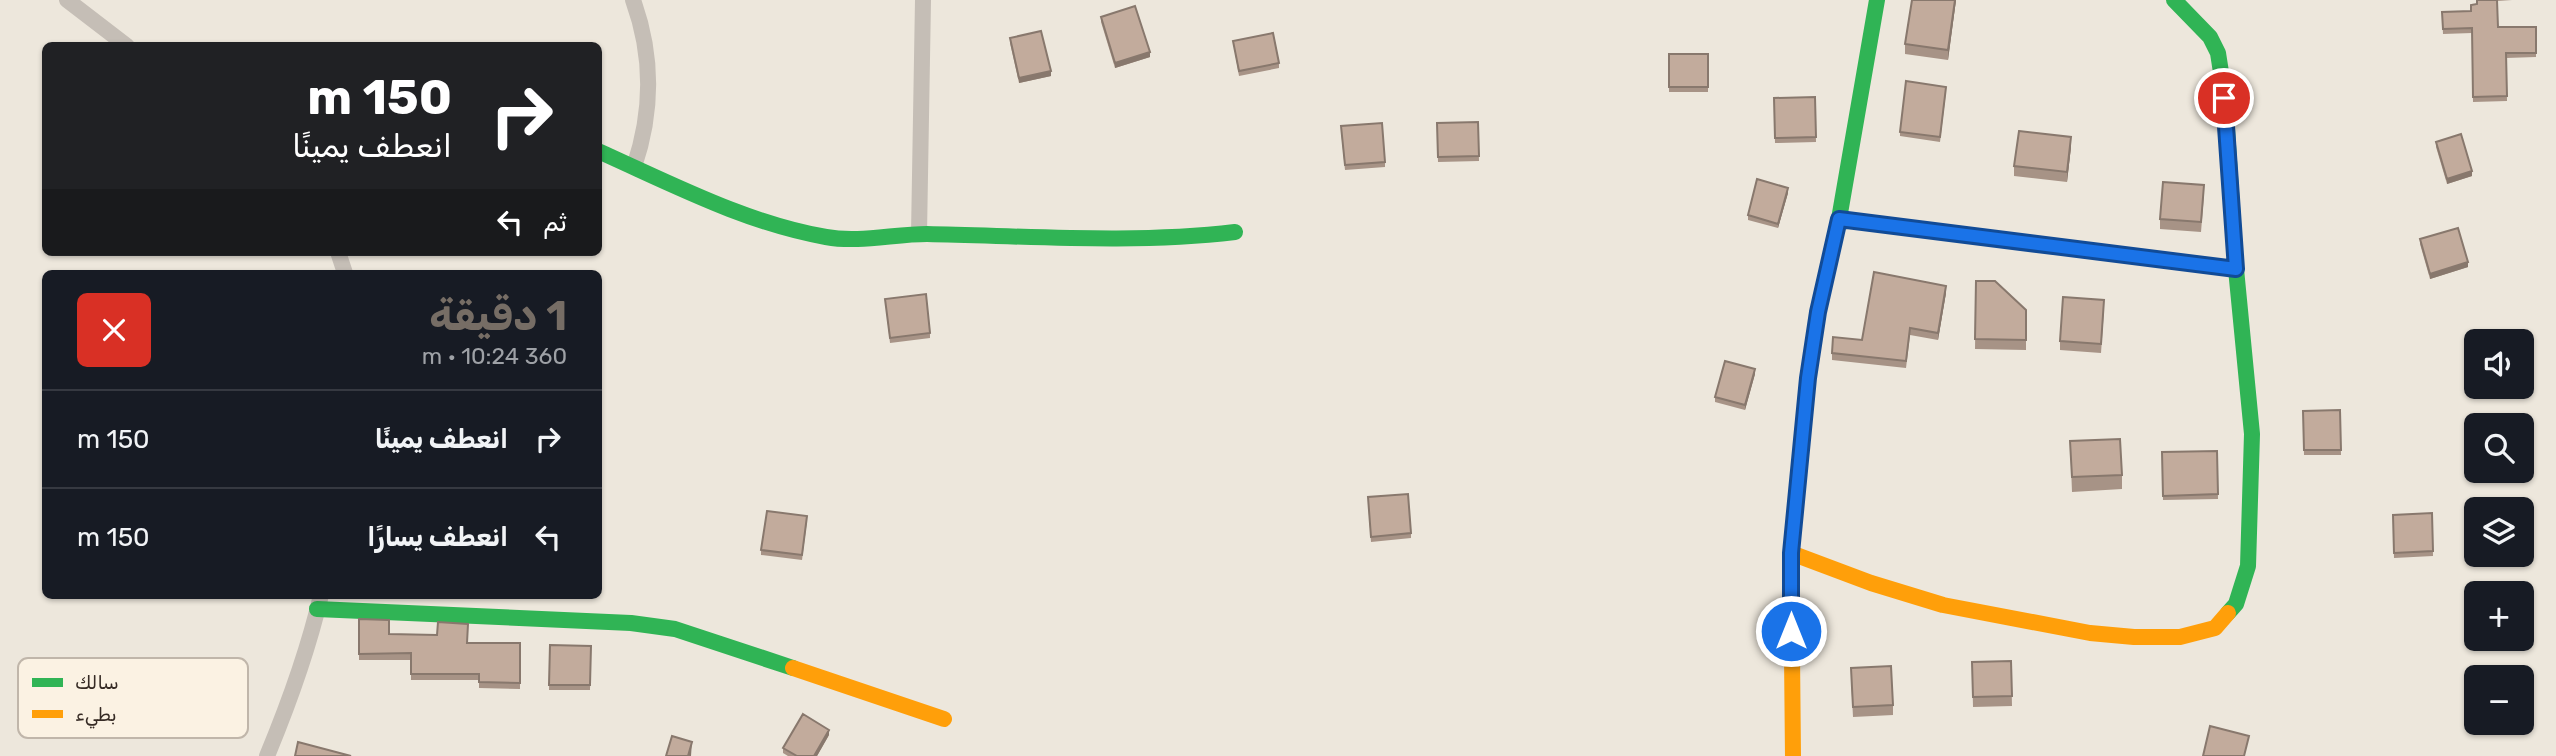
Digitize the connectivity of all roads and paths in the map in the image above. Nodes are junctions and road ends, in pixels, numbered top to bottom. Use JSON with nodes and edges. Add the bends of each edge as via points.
{"nodes":[{"id":1,"x":67,"y":0,"type":"edge"},
{"id":2,"x":633,"y":0,"type":"edge"},
{"id":3,"x":923,"y":0,"type":"edge"},
{"id":4,"x":1877,"y":0,"type":"edge"},
{"id":5,"x":2174,"y":0,"type":"edge"},
{"id":6,"x":122,"y":42,"type":"edge"},
{"id":7,"x":602,"y":154,"type":"edge"},
{"id":8,"x":634,"y":167,"type":"junction"},
{"id":9,"x":1839,"y":219,"type":"junction"},
{"id":10,"x":1235,"y":232,"type":"dead end"},
{"id":11,"x":919,"y":234,"type":"junction"},
{"id":12,"x":2236,"y":269,"type":"junction"},
{"id":13,"x":1791,"y":553,"type":"junction"},
{"id":14,"x":319,"y":602,"type":"edge"},
{"id":15,"x":944,"y":719,"type":"dead end"},
{"id":16,"x":267,"y":756,"type":"edge"},
{"id":17,"x":1793,"y":756,"type":"edge"}],
"edges":[{"from":1,"to":6,"type":"street"},
{"from":2,"to":8,"type":"street","via":[[649,65]]},
{"from":3,"to":11,"type":"street"},
{"from":4,"to":9,"type":"street"},
{"from":5,"to":12,"type":"street","via":[[2210,37],[2218,53]]},
{"from":7,"to":8,"type":"street"},
{"from":8,"to":11,"type":"street","via":[[736,212],[785,228],[829,237]]},
{"from":9,"to":12,"type":"street"},
{"from":9,"to":13,"type":"street","via":[[1818,312]]},
{"from":10,"to":11,"type":"street","via":[[1186,238]]},
{"from":12,"to":13,"type":"street","via":[[2252,435],[2248,566],[2236,604],[2215,628],[2180,636],[2134,636],[2025,622],[1943,605]]},
{"from":13,"to":17,"type":"street"},
{"from":14,"to":15,"type":"street","via":[[675,629]]},
{"from":14,"to":16,"type":"street","via":[[291,697]]}]}
